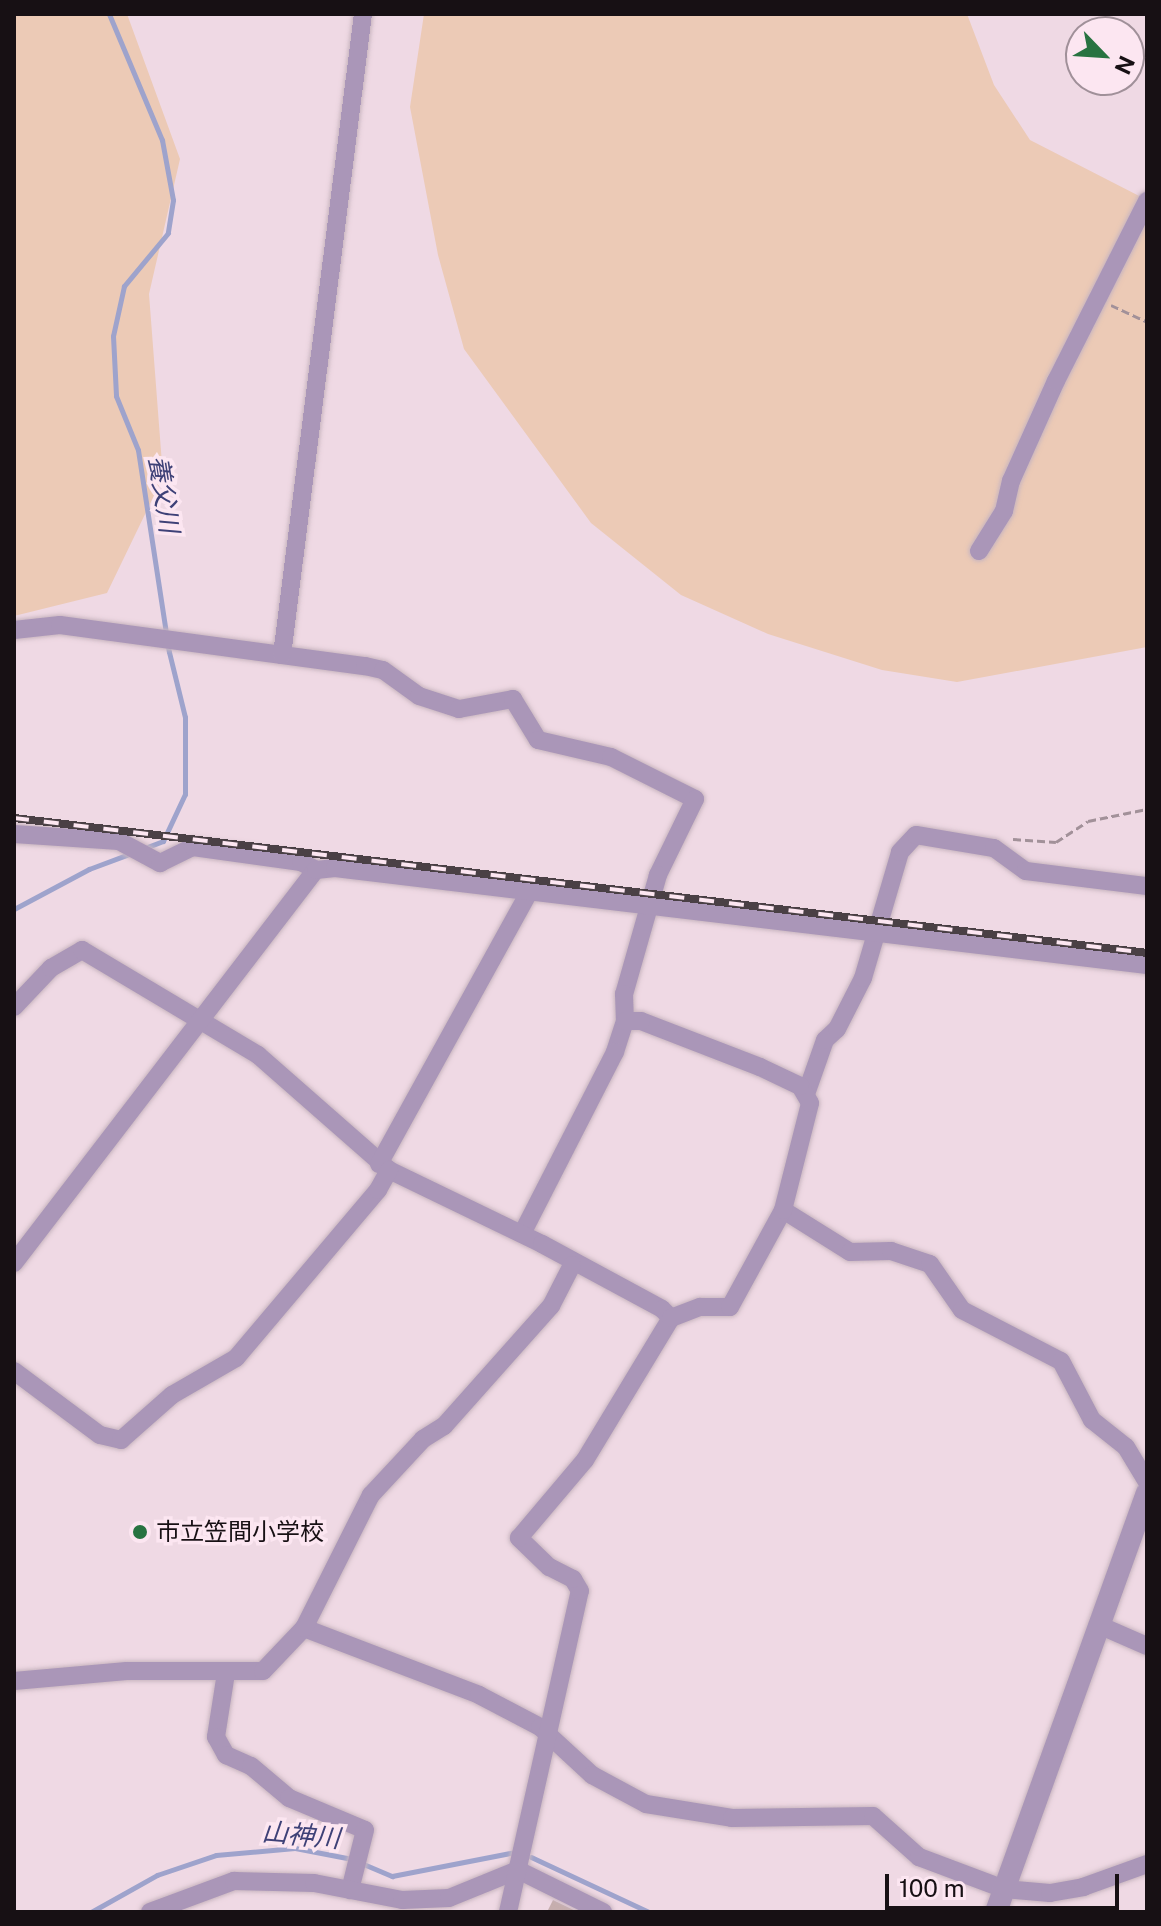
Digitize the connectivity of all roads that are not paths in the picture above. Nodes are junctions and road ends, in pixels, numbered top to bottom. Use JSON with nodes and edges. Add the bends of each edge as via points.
{"nodes":[{"id":1,"x":363,"y":14,"type":"edge"},
{"id":2,"x":1147,"y":201,"type":"edge"},
{"id":3,"x":979,"y":551,"type":"dead end"},
{"id":4,"x":14,"y":630,"type":"edge"},
{"id":5,"x":282,"y":655,"type":"junction"},
{"id":6,"x":14,"y":834,"type":"edge"},
{"id":7,"x":316,"y":870,"type":"junction"},
{"id":8,"x":1147,"y":886,"type":"edge"},
{"id":9,"x":529,"y":892,"type":"junction"},
{"id":10,"x":652,"y":907,"type":"junction"},
{"id":11,"x":876,"y":932,"type":"junction"},
{"id":12,"x":1147,"y":965,"type":"edge"},
{"id":13,"x":14,"y":1007,"type":"edge"},
{"id":14,"x":199,"y":1018,"type":"junction"},
{"id":15,"x":625,"y":1021,"type":"junction"},
{"id":16,"x":806,"y":1094,"type":"junction"},
{"id":17,"x":384,"y":1167,"type":"junction"},
{"id":18,"x":783,"y":1210,"type":"junction"},
{"id":19,"x":522,"y":1234,"type":"junction"},
{"id":20,"x":14,"y":1263,"type":"edge"},
{"id":21,"x":572,"y":1265,"type":"junction"},
{"id":22,"x":671,"y":1318,"type":"junction"},
{"id":23,"x":14,"y":1371,"type":"edge"},
{"id":24,"x":1146,"y":1496,"type":"edge"},
{"id":25,"x":1099,"y":1625,"type":"junction"},
{"id":26,"x":304,"y":1628,"type":"junction"},
{"id":27,"x":1147,"y":1646,"type":"edge"},
{"id":28,"x":226,"y":1673,"type":"junction"},
{"id":29,"x":14,"y":1681,"type":"edge"},
{"id":30,"x":549,"y":1735,"type":"junction"},
{"id":31,"x":1147,"y":1864,"type":"edge"},
{"id":32,"x":518,"y":1870,"type":"junction"},
{"id":33,"x":1004,"y":1889,"type":"junction"},
{"id":34,"x":350,"y":1890,"type":"junction"},
{"id":35,"x":150,"y":1912,"type":"edge"},
{"id":36,"x":508,"y":1912,"type":"edge"},
{"id":37,"x":603,"y":1912,"type":"edge"},
{"id":38,"x":996,"y":1912,"type":"edge"}],
"edges":[{"from":1,"to":5,"type":"street"},
{"from":2,"to":3,"type":"street","via":[[1011,481],[1004,511]]},
{"from":4,"to":5,"type":"street","via":[[60,625]]},
{"from":5,"to":10,"type":"street","via":[[383,670],[419,696],[450,708],[495,707],[513,699],[538,740],[611,757],[695,799],[658,875]]},
{"from":6,"to":7,"type":"street","via":[[127,845],[160,863],[193,847],[301,862]]},
{"from":7,"to":9,"type":"street"},
{"from":7,"to":14,"type":"street"},
{"from":8,"to":11,"type":"street","via":[[1026,871],[994,848],[916,835],[900,852]]},
{"from":9,"to":10,"type":"street"},
{"from":9,"to":17,"type":"street"},
{"from":10,"to":11,"type":"street"},
{"from":10,"to":15,"type":"street","via":[[624,994]]},
{"from":11,"to":12,"type":"street"},
{"from":11,"to":16,"type":"street","via":[[863,978],[837,1029],[825,1040]]},
{"from":13,"to":14,"type":"street","via":[[51,968],[82,950]]},
{"from":14,"to":17,"type":"street","via":[[258,1055]]},
{"from":14,"to":20,"type":"street"},
{"from":15,"to":16,"type":"street","via":[[641,1021],[760,1067]]},
{"from":15,"to":19,"type":"street","via":[[615,1052]]},
{"from":16,"to":18,"type":"street","via":[[810,1103],[798,1165]]},
{"from":17,"to":19,"type":"street"},
{"from":17,"to":23,"type":"street","via":[[378,1190],[236,1358],[172,1395],[121,1440],[100,1435]]},
{"from":18,"to":22,"type":"street","via":[[730,1307],[700,1307]]},
{"from":18,"to":24,"type":"street","via":[[850,1252],[891,1251],[930,1264],[962,1310],[1061,1361],[1092,1420],[1126,1447]]},
{"from":19,"to":21,"type":"street"},
{"from":21,"to":22,"type":"street"},
{"from":21,"to":26,"type":"street","via":[[551,1306],[444,1426],[423,1439],[371,1495]]},
{"from":22,"to":30,"type":"street","via":[[585,1460],[519,1538],[549,1567],[573,1579],[580,1591]]},
{"from":24,"to":25,"type":"street"},
{"from":25,"to":27,"type":"street"},
{"from":25,"to":33,"type":"street"},
{"from":26,"to":28,"type":"street","via":[[263,1671]]},
{"from":26,"to":30,"type":"street","via":[[479,1695]]},
{"from":28,"to":29,"type":"street","via":[[127,1671]]},
{"from":28,"to":34,"type":"street","via":[[216,1737],[226,1755],[251,1766],[289,1798],[365,1830]]},
{"from":30,"to":32,"type":"street"},
{"from":30,"to":33,"type":"street","via":[[592,1775],[646,1804],[732,1818],[873,1816],[919,1857]]},
{"from":31,"to":33,"type":"street","via":[[1050,1893]]},
{"from":32,"to":34,"type":"street","via":[[449,1898],[402,1900]]},
{"from":32,"to":36,"type":"street"},
{"from":32,"to":37,"type":"street"},
{"from":33,"to":38,"type":"street"},
{"from":34,"to":35,"type":"street","via":[[284,1880],[234,1881]]}]}
